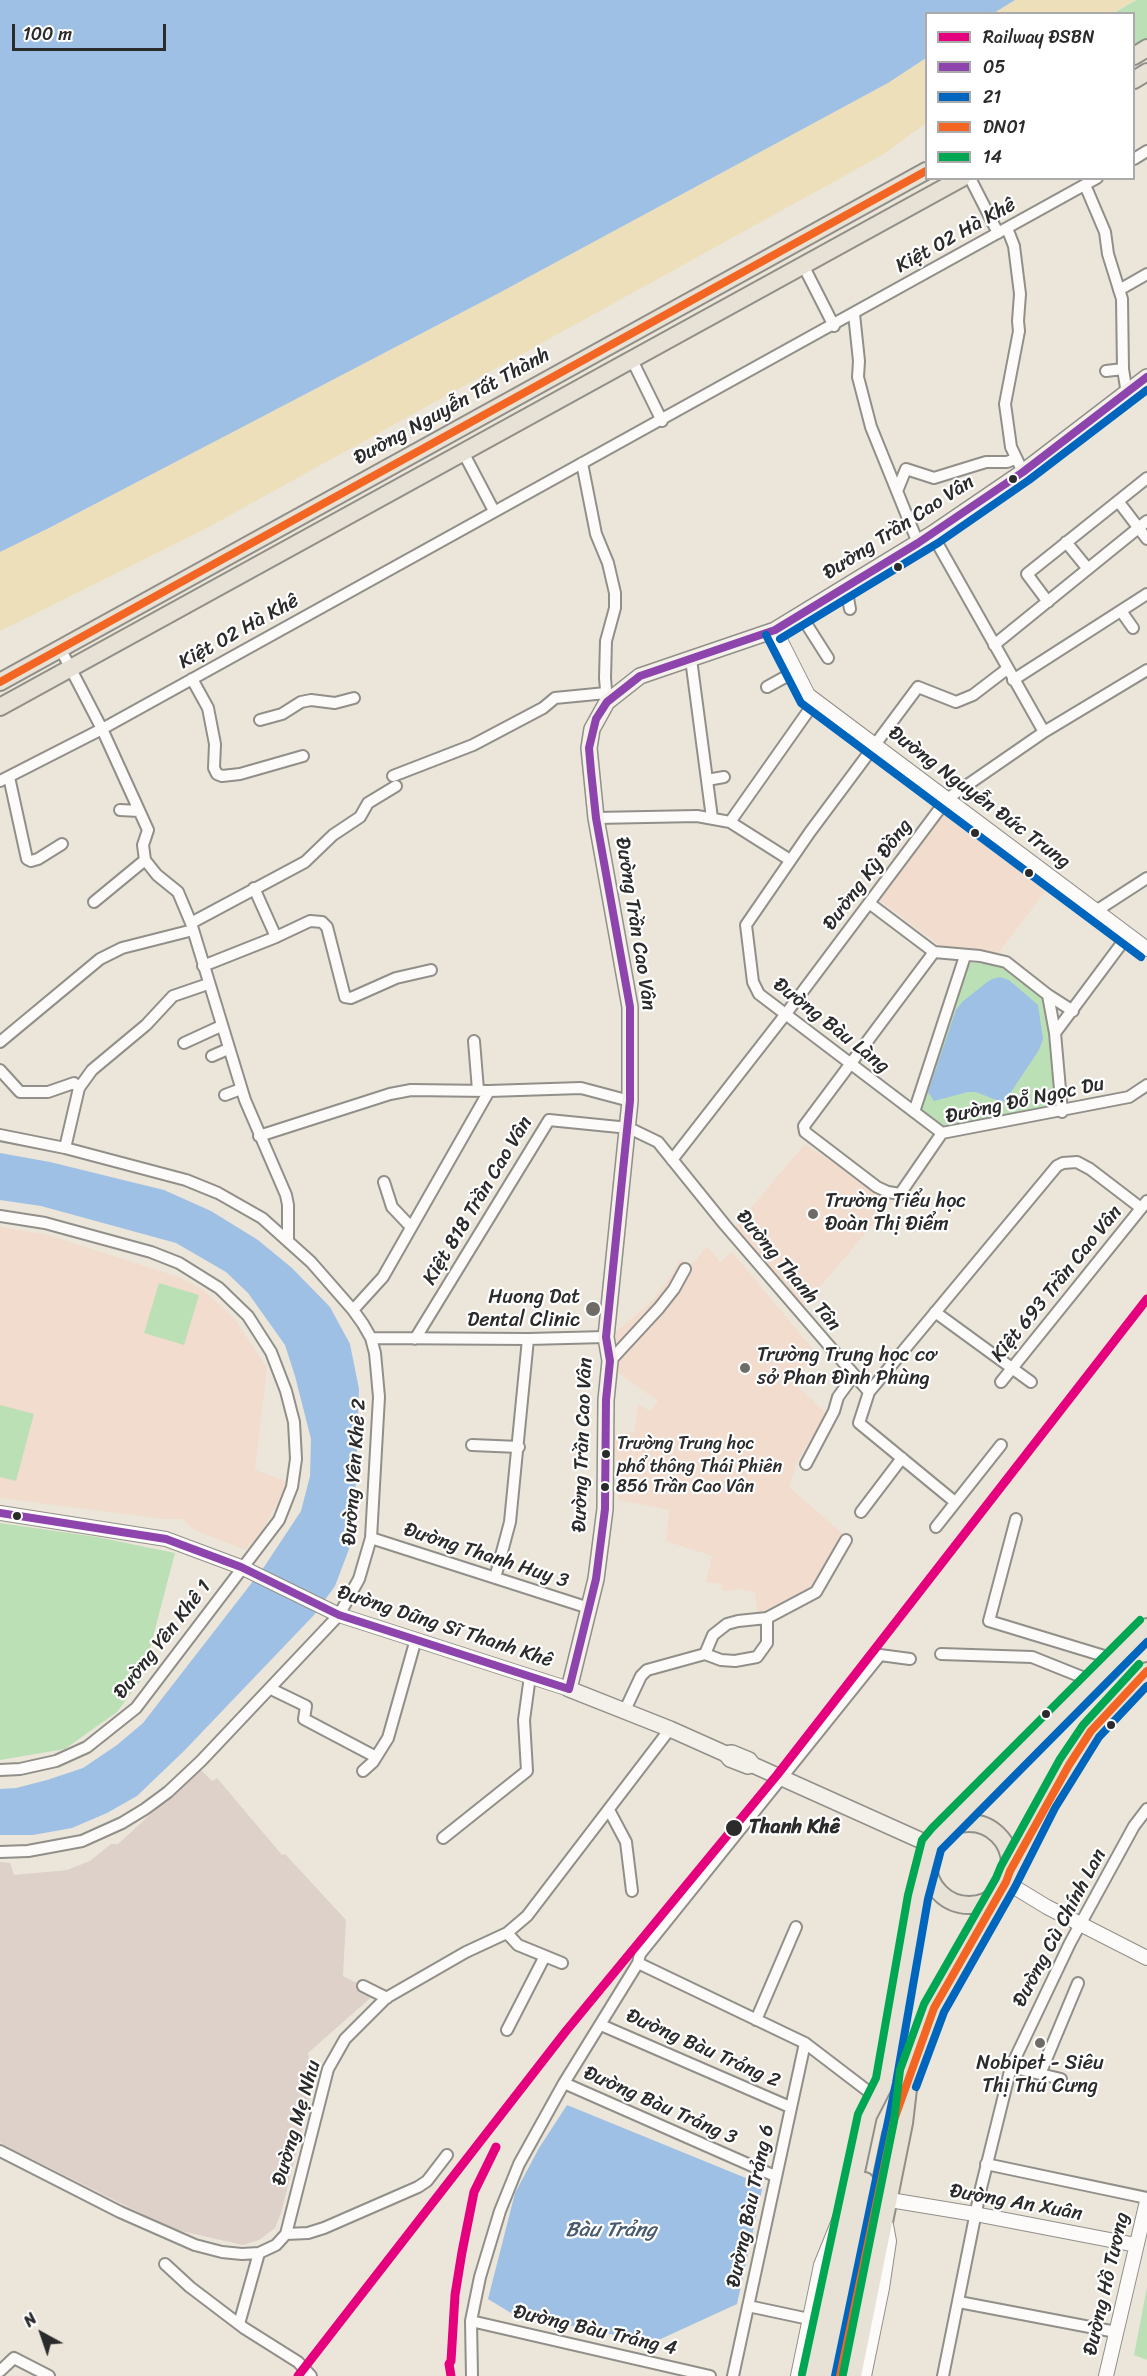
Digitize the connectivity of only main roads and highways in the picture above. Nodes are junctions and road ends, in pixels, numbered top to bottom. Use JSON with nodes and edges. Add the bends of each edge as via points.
{"nodes":[{"id":1,"x":925,"y":172,"type":"edge"},
{"id":2,"x":958,"y":180,"type":"edge"},
{"id":3,"x":855,"y":210,"type":"junction"},
{"id":4,"x":867,"y":231,"type":"junction"},
{"id":5,"x":562,"y":370,"type":"junction"},
{"id":6,"x":1147,"y":377,"type":"edge"},
{"id":7,"x":573,"y":392,"type":"junction"},
{"id":8,"x":332,"y":498,"type":"junction"},
{"id":9,"x":344,"y":518,"type":"junction"},
{"id":10,"x":0,"y":681,"type":"edge"},
{"id":11,"x":0,"y":707,"type":"edge"},
{"id":12,"x":1147,"y":1627,"type":"edge"},
{"id":13,"x":1147,"y":1671,"type":"edge"},
{"id":14,"x":932,"y":1846,"type":"junction"},
{"id":15,"x":1006,"y":1881,"type":"junction"},
{"id":16,"x":910,"y":2072,"type":"junction"},
{"id":17,"x":886,"y":2080,"type":"junction"},
{"id":18,"x":886,"y":2119,"type":"junction"},
{"id":19,"x":812,"y":2376,"type":"edge"},
{"id":20,"x":824,"y":2376,"type":"edge"},
{"id":21,"x":840,"y":2376,"type":"edge"},
{"id":22,"x":853,"y":2376,"type":"edge"}],
"edges":[{"from":1,"to":3,"type":"main road","name":"Đường Nguyễn Tất Thành"},
{"from":2,"to":4,"type":"main road"},
{"from":3,"to":4,"type":"main road"},
{"from":3,"to":5,"type":"main road","name":"Đường Nguyễn Tất Thành"},
{"from":4,"to":7,"type":"main road"},
{"from":5,"to":7,"type":"main road"},
{"from":5,"to":8,"type":"main road","name":"Đường Nguyễn Tất Thành"},
{"from":6,"to":14,"type":"main road","name":"Đường Trần Cao Vân","via":[[1019,465],[932,534],[775,630],[640,676],[606,697],[589,748],[596,818],[630,1007],[630,1101],[606,1337],[610,1361],[605,1509],[596,1579],[569,1689],[782,1777]]},
{"from":7,"to":9,"type":"main road"},
{"from":8,"to":9,"type":"main road"},
{"from":8,"to":10,"type":"main road","name":"Đường Nguyễn Tất Thành"},
{"from":9,"to":11,"type":"main road"},
{"from":12,"to":14,"type":"main road"},
{"from":13,"to":15,"type":"main road","via":[[1080,1748]]},
{"from":14,"to":15,"type":"main road","via":[[950,1827],[975,1822],[988,1827],[1006,1845],[1010,1858]]},
{"from":14,"to":15,"type":"main road","via":[[928,1872],[932,1885],[952,1902],[965,1906],[979,1904],[991,1899]]},
{"from":14,"to":17,"type":"main road","via":[[918,1897]]},
{"from":15,"to":16,"type":"main road","via":[[934,2008]]},
{"from":16,"to":18,"type":"main road"},
{"from":16,"to":22,"type":"main road","via":[[890,2200]]},
{"from":17,"to":18,"type":"main road"},
{"from":17,"to":19,"type":"main road","via":[[868,2116]]},
{"from":18,"to":20,"type":"main road"},
{"from":18,"to":21,"type":"main road"}]}
